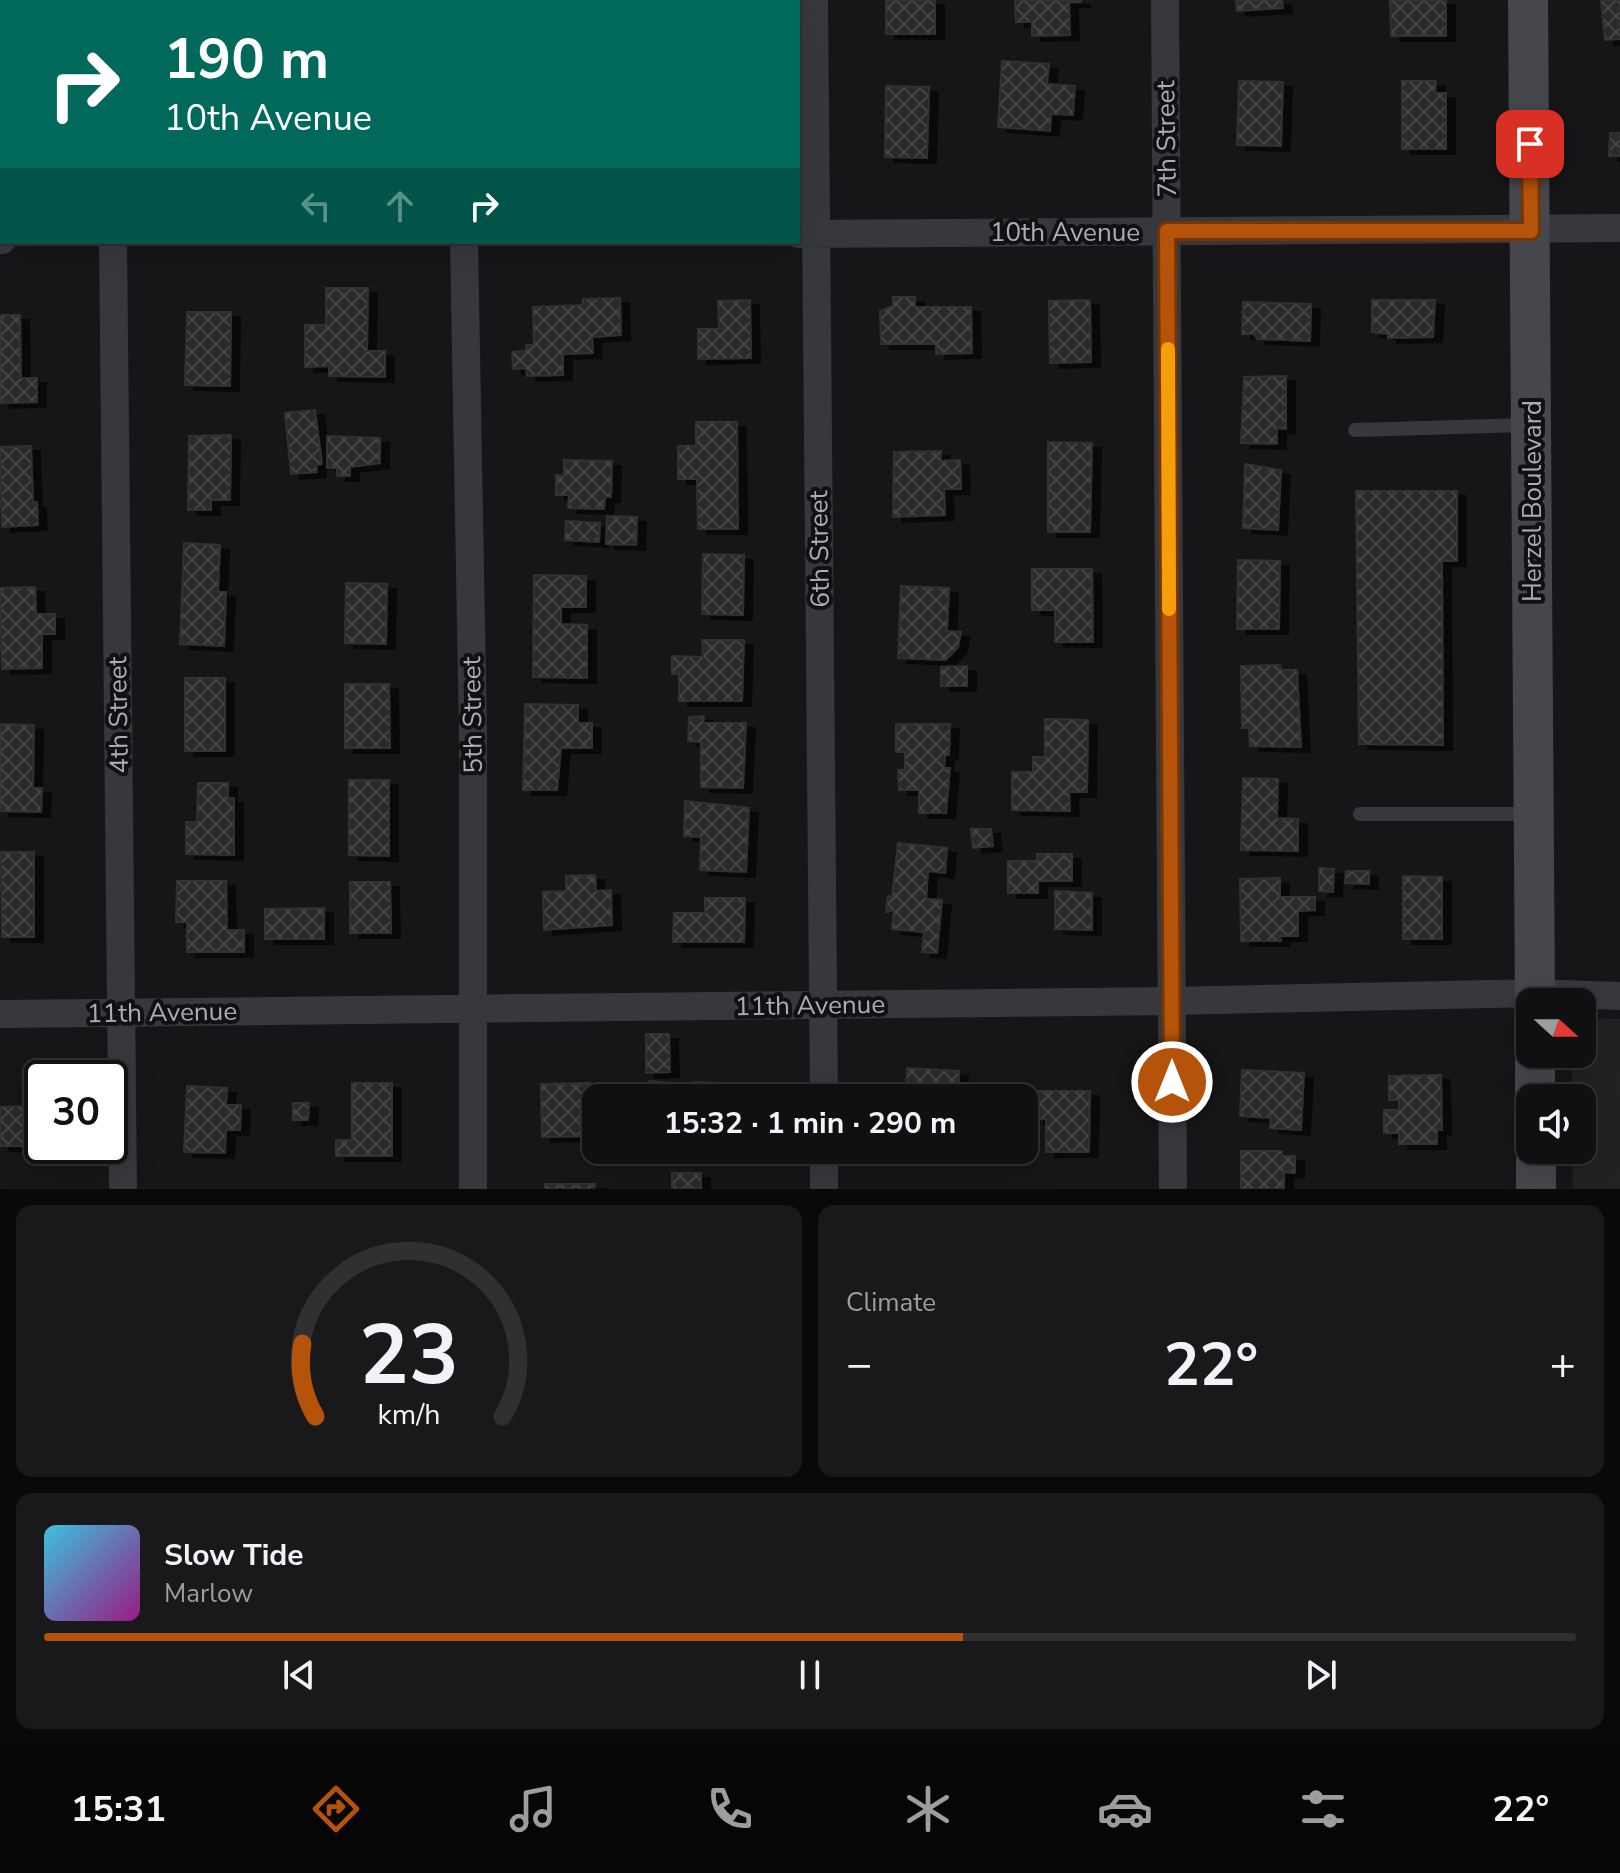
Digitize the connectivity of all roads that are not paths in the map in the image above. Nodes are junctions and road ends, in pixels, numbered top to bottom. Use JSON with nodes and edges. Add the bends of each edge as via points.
{"nodes":[{"id":1,"x":814,"y":0,"type":"edge"},
{"id":2,"x":1165,"y":0,"type":"edge"},
{"id":3,"x":1528,"y":0,"type":"edge"},
{"id":4,"x":1620,"y":228,"type":"edge"},
{"id":5,"x":1167,"y":231,"type":"junction"},
{"id":6,"x":1531,"y":231,"type":"junction"},
{"id":7,"x":807,"y":234,"type":"edge"},
{"id":8,"x":113,"y":244,"type":"edge"},
{"id":9,"x":464,"y":244,"type":"edge"},
{"id":10,"x":1532,"y":425,"type":"junction"},
{"id":11,"x":1355,"y":430,"type":"dead end"},
{"id":12,"x":1360,"y":814,"type":"dead end"},
{"id":13,"x":1534,"y":814,"type":"junction"},
{"id":14,"x":1535,"y":988,"type":"edge"},
{"id":15,"x":1596,"y":996,"type":"edge"},
{"id":16,"x":1620,"y":996,"type":"edge"},
{"id":17,"x":1516,"y":997,"type":"edge"},
{"id":18,"x":1171,"y":1001,"type":"junction"},
{"id":19,"x":823,"y":1004,"type":"junction"},
{"id":20,"x":472,"y":1007,"type":"junction"},
{"id":21,"x":121,"y":1012,"type":"junction"},
{"id":22,"x":0,"y":1014,"type":"edge"},
{"id":23,"x":824,"y":1084,"type":"edge"},
{"id":24,"x":824,"y":1164,"type":"edge"},
{"id":25,"x":1536,"y":1164,"type":"edge"},
{"id":26,"x":123,"y":1189,"type":"edge"},
{"id":27,"x":473,"y":1189,"type":"edge"},
{"id":28,"x":824,"y":1189,"type":"edge"},
{"id":29,"x":1173,"y":1189,"type":"edge"},
{"id":30,"x":1536,"y":1189,"type":"edge"}],
"edges":[{"from":1,"to":7,"type":"street","name":"6th Street"},
{"from":2,"to":5,"type":"street","name":"7th Street"},
{"from":3,"to":6,"type":"street","name":"Herzel Boulevard"},
{"from":4,"to":6,"type":"street","name":"10th Avenue"},
{"from":5,"to":6,"type":"street","name":"10th Avenue"},
{"from":5,"to":7,"type":"street","name":"10th Avenue"},
{"from":5,"to":18,"type":"street","name":"7th Street"},
{"from":6,"to":10,"type":"street","name":"Herzel Boulevard"},
{"from":7,"to":19,"type":"street","name":"6th Street"},
{"from":8,"to":21,"type":"street","name":"4th Street"},
{"from":9,"to":20,"type":"street","name":"5th Street"},
{"from":10,"to":11,"type":"lane"},
{"from":10,"to":13,"type":"street","name":"Herzel Boulevard"},
{"from":12,"to":13,"type":"lane"},
{"from":13,"to":14,"type":"street","name":"Herzel Boulevard"},
{"from":15,"to":16,"type":"street","name":"11th Avenue"},
{"from":17,"to":18,"type":"street","name":"11th Avenue"},
{"from":18,"to":19,"type":"street","name":"11th Avenue"},
{"from":18,"to":29,"type":"street","name":"7th Street"},
{"from":19,"to":20,"type":"street","name":"11th Avenue"},
{"from":19,"to":23,"type":"street","name":"6th Street"},
{"from":20,"to":21,"type":"street","name":"11th Avenue"},
{"from":20,"to":27,"type":"street","name":"5th Street"},
{"from":21,"to":22,"type":"street","name":"11th Avenue"},
{"from":21,"to":26,"type":"street","name":"4th Street"},
{"from":24,"to":28,"type":"street"},
{"from":25,"to":30,"type":"street"}]}
